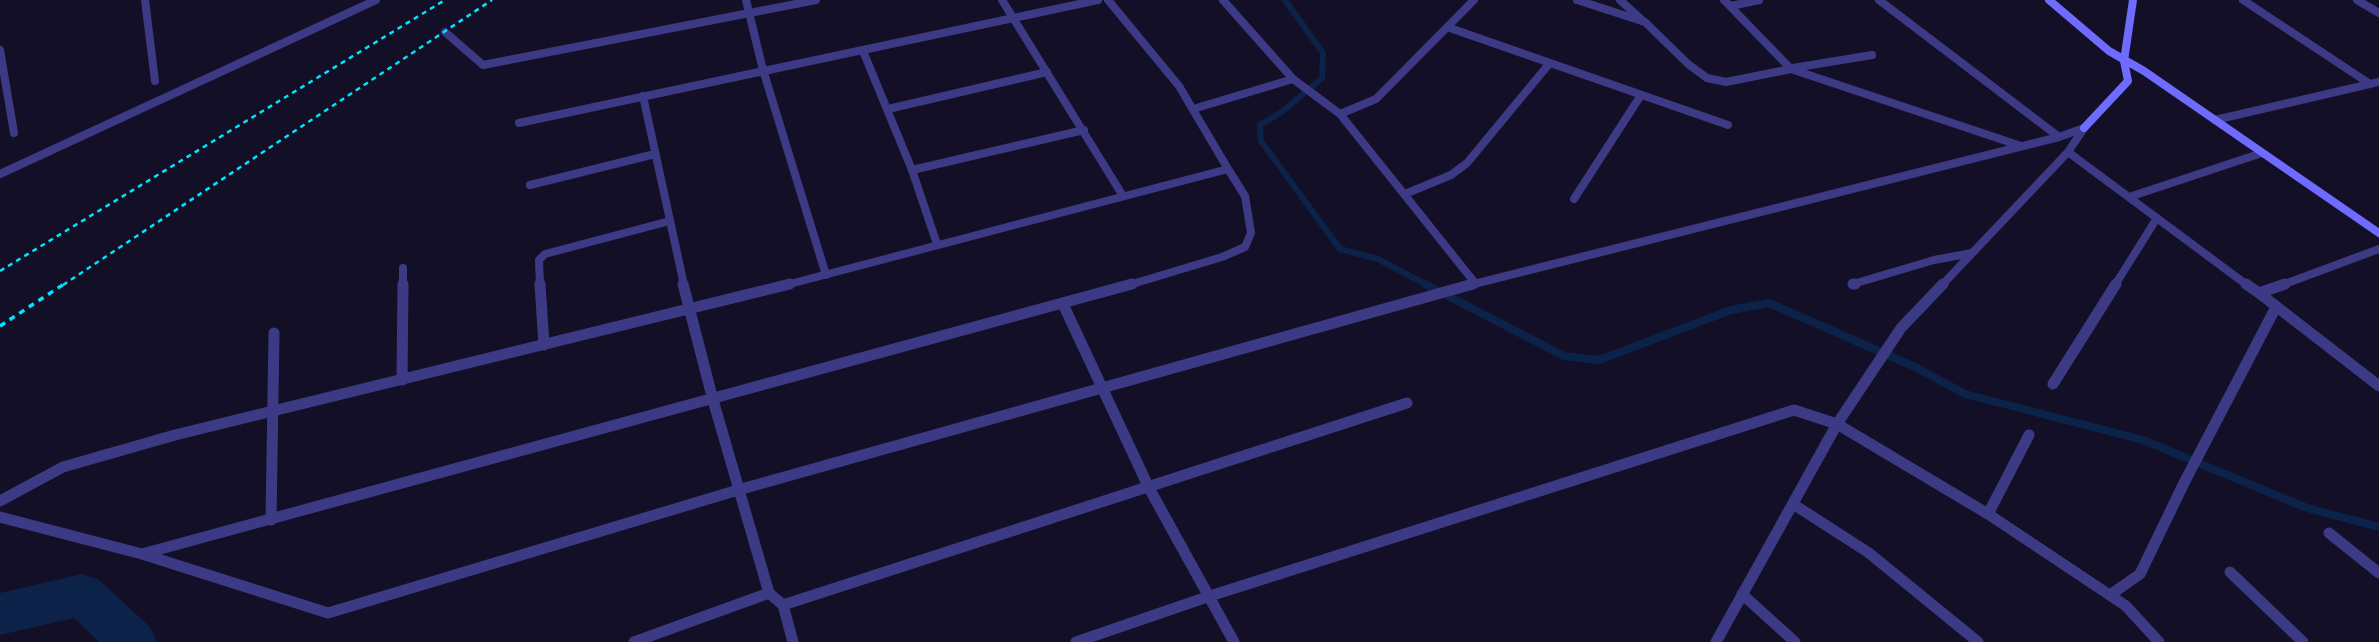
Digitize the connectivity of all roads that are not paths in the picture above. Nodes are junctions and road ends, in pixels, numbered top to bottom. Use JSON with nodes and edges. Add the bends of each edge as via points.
{"nodes":[{"id":1,"x":144,"y":0,"type":"edge"},
{"id":2,"x":376,"y":0,"type":"edge"},
{"id":3,"x":746,"y":0,"type":"edge"},
{"id":4,"x":816,"y":0,"type":"edge"},
{"id":5,"x":1002,"y":0,"type":"edge"},
{"id":6,"x":1098,"y":0,"type":"edge"},
{"id":7,"x":1108,"y":0,"type":"edge"},
{"id":8,"x":1223,"y":0,"type":"edge"},
{"id":9,"x":1474,"y":0,"type":"edge"},
{"id":10,"x":1577,"y":0,"type":"edge"},
{"id":11,"x":1620,"y":0,"type":"edge"},
{"id":12,"x":1724,"y":0,"type":"edge"},
{"id":13,"x":1759,"y":0,"type":"edge"},
{"id":14,"x":1879,"y":0,"type":"edge"},
{"id":15,"x":2049,"y":0,"type":"edge"},
{"id":16,"x":2132,"y":0,"type":"edge"},
{"id":17,"x":2243,"y":0,"type":"edge"},
{"id":18,"x":2357,"y":0,"type":"edge"},
{"id":19,"x":1731,"y":6,"type":"junction"},
{"id":20,"x":749,"y":13,"type":"junction"},
{"id":21,"x":2379,"y":13,"type":"edge"},
{"id":22,"x":1013,"y":18,"type":"junction"},
{"id":23,"x":1645,"y":22,"type":"junction"},
{"id":24,"x":1447,"y":27,"type":"junction"},
{"id":25,"x":445,"y":32,"type":"dead end"},
{"id":26,"x":0,"y":50,"type":"edge"},
{"id":27,"x":863,"y":51,"type":"junction"},
{"id":28,"x":1872,"y":55,"type":"dead end"},
{"id":29,"x":2124,"y":61,"type":"junction"},
{"id":30,"x":1549,"y":64,"type":"junction"},
{"id":31,"x":1791,"y":68,"type":"junction"},
{"id":32,"x":763,"y":70,"type":"junction"},
{"id":33,"x":1047,"y":72,"type":"junction"},
{"id":34,"x":1293,"y":79,"type":"junction"},
{"id":35,"x":155,"y":81,"type":"dead end"},
{"id":36,"x":2375,"y":83,"type":"edge"},
{"id":37,"x":1641,"y":95,"type":"junction"},
{"id":38,"x":643,"y":96,"type":"junction"},
{"id":39,"x":888,"y":109,"type":"junction"},
{"id":40,"x":1194,"y":109,"type":"junction"},
{"id":41,"x":1340,"y":114,"type":"junction"},
{"id":42,"x":2215,"y":120,"type":"junction"},
{"id":43,"x":519,"y":123,"type":"dead end"},
{"id":44,"x":1728,"y":125,"type":"dead end"},
{"id":45,"x":2084,"y":128,"type":"junction"},
{"id":46,"x":1084,"y":130,"type":"junction"},
{"id":47,"x":14,"y":133,"type":"dead end"},
{"id":48,"x":2059,"y":137,"type":"junction"},
{"id":49,"x":2021,"y":146,"type":"junction"},
{"id":50,"x":2068,"y":152,"type":"junction"},
{"id":51,"x":2262,"y":152,"type":"junction"},
{"id":52,"x":655,"y":154,"type":"junction"},
{"id":53,"x":1228,"y":169,"type":"junction"},
{"id":54,"x":912,"y":170,"type":"junction"},
{"id":55,"x":0,"y":174,"type":"edge"},
{"id":56,"x":530,"y":186,"type":"dead end"},
{"id":57,"x":1405,"y":194,"type":"junction"},
{"id":58,"x":1123,"y":196,"type":"junction"},
{"id":59,"x":2129,"y":197,"type":"junction"},
{"id":60,"x":1574,"y":199,"type":"dead end"},
{"id":61,"x":2157,"y":218,"type":"junction"},
{"id":62,"x":670,"y":221,"type":"junction"},
{"id":63,"x":2379,"y":233,"type":"edge"},
{"id":64,"x":937,"y":244,"type":"junction"},
{"id":65,"x":2379,"y":249,"type":"edge"},
{"id":66,"x":1972,"y":253,"type":"junction"},
{"id":67,"x":403,"y":268,"type":"dead end"},
{"id":68,"x":826,"y":275,"type":"junction"},
{"id":69,"x":1475,"y":283,"type":"junction"},
{"id":70,"x":1854,"y":284,"type":"dead end"},
{"id":71,"x":2258,"y":293,"type":"junction"},
{"id":72,"x":1063,"y":304,"type":"junction"},
{"id":73,"x":2276,"y":307,"type":"junction"},
{"id":74,"x":689,"y":310,"type":"junction"},
{"id":75,"x":274,"y":333,"type":"dead end"},
{"id":76,"x":544,"y":345,"type":"junction"},
{"id":77,"x":402,"y":380,"type":"junction"},
{"id":78,"x":2052,"y":384,"type":"dead end"},
{"id":79,"x":2379,"y":386,"type":"edge"},
{"id":80,"x":1103,"y":389,"type":"junction"},
{"id":81,"x":713,"y":400,"type":"junction"},
{"id":82,"x":1407,"y":403,"type":"dead end"},
{"id":83,"x":272,"y":412,"type":"junction"},
{"id":84,"x":1837,"y":424,"type":"junction"},
{"id":85,"x":2029,"y":435,"type":"dead end"},
{"id":86,"x":1149,"y":488,"type":"junction"},
{"id":87,"x":738,"y":490,"type":"junction"},
{"id":88,"x":0,"y":501,"type":"edge"},
{"id":89,"x":1793,"y":504,"type":"junction"},
{"id":90,"x":1988,"y":514,"type":"junction"},
{"id":91,"x":0,"y":517,"type":"edge"},
{"id":92,"x":271,"y":520,"type":"junction"},
{"id":93,"x":2329,"y":533,"type":"dead end"},
{"id":94,"x":142,"y":554,"type":"junction"},
{"id":95,"x":2230,"y":572,"type":"dead end"},
{"id":96,"x":2379,"y":573,"type":"edge"},
{"id":97,"x":769,"y":593,"type":"junction"},
{"id":98,"x":1742,"y":594,"type":"junction"},
{"id":99,"x":2110,"y":595,"type":"junction"},
{"id":100,"x":1210,"y":596,"type":"junction"},
{"id":101,"x":783,"y":605,"type":"junction"},
{"id":102,"x":634,"y":642,"type":"edge"},
{"id":103,"x":793,"y":642,"type":"edge"},
{"id":104,"x":1076,"y":642,"type":"edge"},
{"id":105,"x":1234,"y":642,"type":"edge"},
{"id":106,"x":1716,"y":642,"type":"edge"},
{"id":107,"x":1795,"y":642,"type":"edge"},
{"id":108,"x":1978,"y":642,"type":"edge"},
{"id":109,"x":2159,"y":642,"type":"edge"},
{"id":110,"x":2303,"y":642,"type":"edge"}],
"edges":[{"from":1,"to":35,"type":"street"},
{"from":2,"to":55,"type":"street"},
{"from":3,"to":20,"type":"street"},
{"from":4,"to":20,"type":"street"},
{"from":5,"to":22,"type":"street"},
{"from":6,"to":22,"type":"street"},
{"from":7,"to":40,"type":"street","via":[[1179,86]]},
{"from":8,"to":34,"type":"street"},
{"from":9,"to":24,"type":"street"},
{"from":10,"to":23,"type":"street"},
{"from":11,"to":23,"type":"street"},
{"from":12,"to":19,"type":"street"},
{"from":13,"to":19,"type":"street"},
{"from":14,"to":48,"type":"street"},
{"from":15,"to":29,"type":"main road"},
{"from":16,"to":29,"type":"main road"},
{"from":17,"to":36,"type":"street"},
{"from":18,"to":21,"type":"street"},
{"from":19,"to":31,"type":"street"},
{"from":20,"to":25,"type":"street","via":[[483,65]]},
{"from":20,"to":32,"type":"street"},
{"from":22,"to":27,"type":"street"},
{"from":22,"to":33,"type":"street"},
{"from":23,"to":31,"type":"street","via":[[1688,64],[1707,78],[1726,82]]},
{"from":24,"to":30,"type":"street"},
{"from":24,"to":41,"type":"street","via":[[1376,99]]},
{"from":26,"to":47,"type":"street"},
{"from":27,"to":32,"type":"street"},
{"from":27,"to":39,"type":"street"},
{"from":28,"to":31,"type":"street"},
{"from":29,"to":42,"type":"main road","via":[[2144,71]]},
{"from":29,"to":45,"type":"main road","via":[[2128,81]]},
{"from":30,"to":37,"type":"street"},
{"from":30,"to":57,"type":"street","via":[[1467,163],[1451,175]]},
{"from":31,"to":49,"type":"street"},
{"from":32,"to":38,"type":"street"},
{"from":32,"to":68,"type":"street"},
{"from":33,"to":39,"type":"street"},
{"from":33,"to":46,"type":"street"},
{"from":34,"to":40,"type":"street"},
{"from":34,"to":41,"type":"street"},
{"from":36,"to":42,"type":"street"},
{"from":37,"to":44,"type":"street"},
{"from":37,"to":60,"type":"street"},
{"from":38,"to":43,"type":"street"},
{"from":38,"to":52,"type":"street"},
{"from":39,"to":54,"type":"street"},
{"from":40,"to":53,"type":"street"},
{"from":41,"to":57,"type":"street"},
{"from":42,"to":51,"type":"main road"},
{"from":45,"to":48,"type":"street"},
{"from":45,"to":50,"type":"street"},
{"from":46,"to":54,"type":"street"},
{"from":46,"to":58,"type":"street"},
{"from":48,"to":49,"type":"street"},
{"from":49,"to":69,"type":"street"},
{"from":50,"to":59,"type":"street"},
{"from":50,"to":66,"type":"street"},
{"from":51,"to":59,"type":"street"},
{"from":51,"to":63,"type":"main road"},
{"from":52,"to":56,"type":"street"},
{"from":52,"to":62,"type":"street"},
{"from":53,"to":58,"type":"street"},
{"from":53,"to":72,"type":"street","via":[[1245,196],[1251,233],[1246,248]]},
{"from":54,"to":64,"type":"street"},
{"from":57,"to":69,"type":"street"},
{"from":58,"to":64,"type":"street"},
{"from":59,"to":61,"type":"street"},
{"from":61,"to":71,"type":"street"},
{"from":61,"to":78,"type":"street"},
{"from":62,"to":74,"type":"street"},
{"from":62,"to":76,"type":"street","via":[[545,254],[539,260]]},
{"from":64,"to":68,"type":"street"},
{"from":65,"to":71,"type":"street"},
{"from":66,"to":70,"type":"street","via":[[1934,260]]},
{"from":66,"to":84,"type":"street","via":[[1901,328]]},
{"from":67,"to":77,"type":"street"},
{"from":68,"to":74,"type":"street"},
{"from":69,"to":80,"type":"street"},
{"from":71,"to":73,"type":"street"},
{"from":72,"to":80,"type":"street"},
{"from":72,"to":81,"type":"street"},
{"from":73,"to":79,"type":"street"},
{"from":73,"to":99,"type":"street","via":[[2184,483],[2140,574]]},
{"from":74,"to":76,"type":"street"},
{"from":74,"to":81,"type":"street"},
{"from":75,"to":83,"type":"street"},
{"from":76,"to":77,"type":"street"},
{"from":77,"to":83,"type":"street"},
{"from":80,"to":86,"type":"street"},
{"from":80,"to":87,"type":"street"},
{"from":81,"to":87,"type":"street"},
{"from":81,"to":92,"type":"street"},
{"from":82,"to":86,"type":"street"},
{"from":83,"to":88,"type":"street","via":[[175,435],[63,467]]},
{"from":83,"to":92,"type":"street"},
{"from":84,"to":89,"type":"street"},
{"from":84,"to":90,"type":"street"},
{"from":84,"to":100,"type":"street","via":[[1794,410]]},
{"from":85,"to":90,"type":"street"},
{"from":86,"to":100,"type":"street"},
{"from":86,"to":101,"type":"street"},
{"from":87,"to":94,"type":"street","via":[[328,613]]},
{"from":87,"to":97,"type":"street"},
{"from":89,"to":98,"type":"street"},
{"from":89,"to":108,"type":"street","via":[[1869,553]]},
{"from":90,"to":99,"type":"street"},
{"from":91,"to":94,"type":"street"},
{"from":92,"to":94,"type":"street"},
{"from":93,"to":96,"type":"street"},
{"from":95,"to":110,"type":"street"},
{"from":97,"to":101,"type":"street"},
{"from":97,"to":102,"type":"street"},
{"from":98,"to":106,"type":"street"},
{"from":98,"to":107,"type":"street"},
{"from":99,"to":109,"type":"street","via":[[2126,606]]},
{"from":100,"to":104,"type":"street"},
{"from":100,"to":105,"type":"street"},
{"from":101,"to":103,"type":"street"}]}
